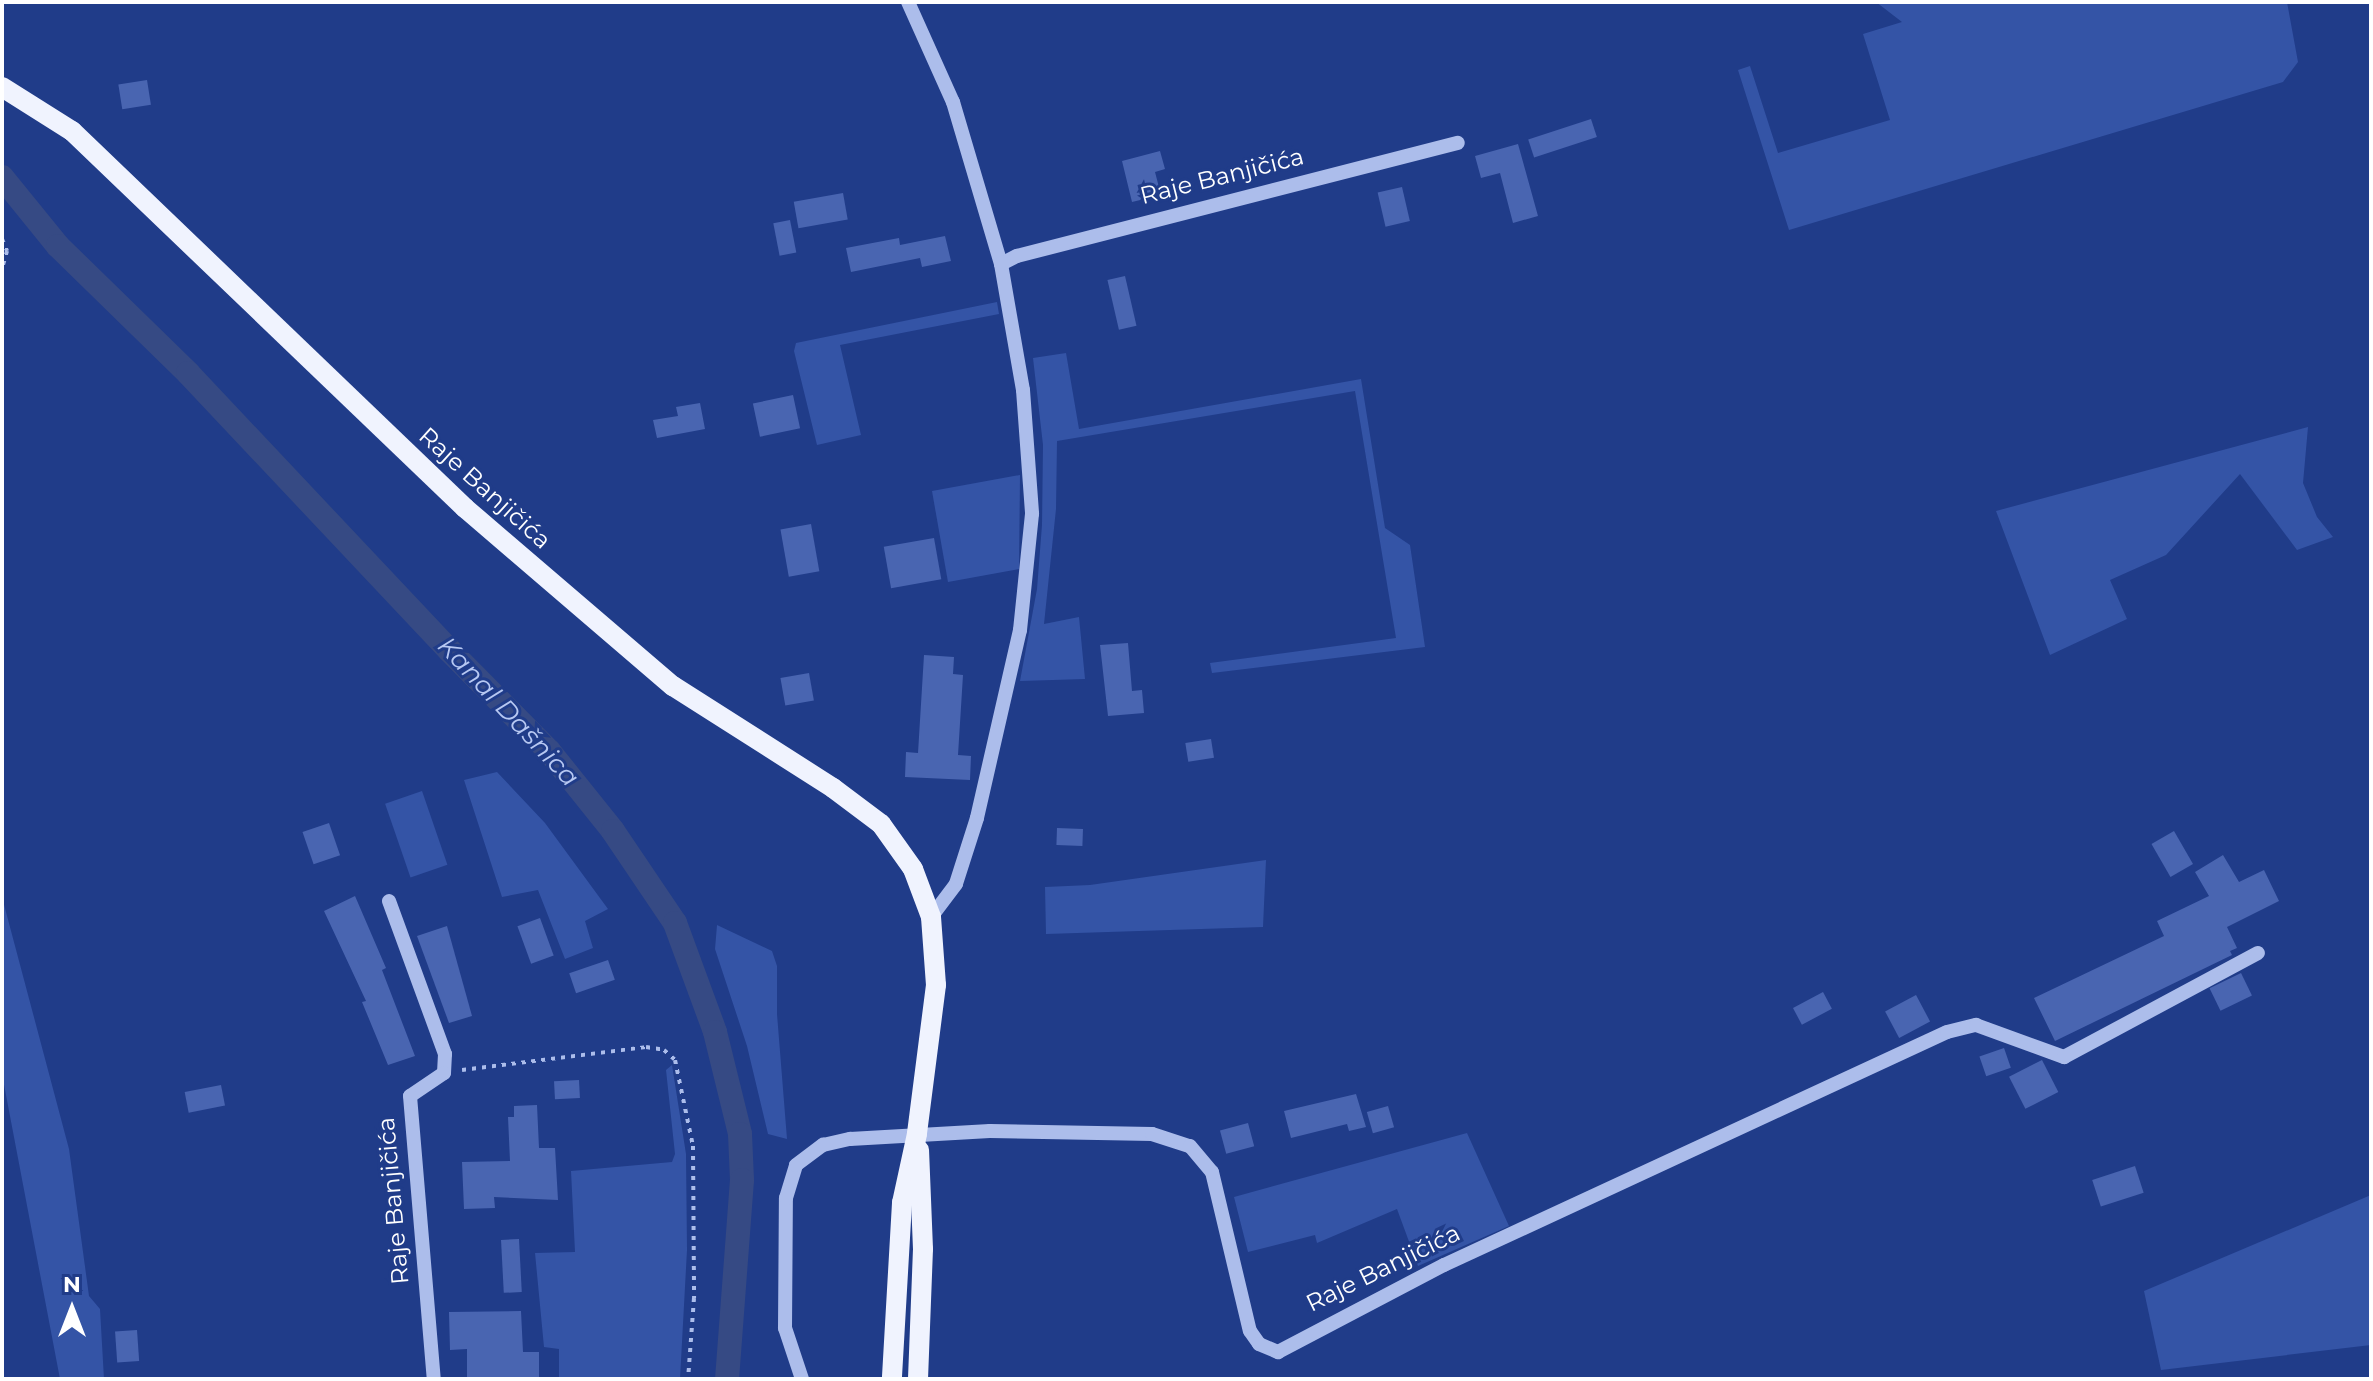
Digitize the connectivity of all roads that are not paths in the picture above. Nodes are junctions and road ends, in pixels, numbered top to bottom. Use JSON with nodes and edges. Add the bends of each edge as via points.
{"nodes":[{"id":1,"x":908,"y":2,"type":"edge"},
{"id":2,"x":2,"y":87,"type":"edge"},
{"id":3,"x":1458,"y":143,"type":"dead end"},
{"id":4,"x":1001,"y":264,"type":"junction"},
{"id":5,"x":389,"y":901,"type":"dead end"},
{"id":6,"x":931,"y":917,"type":"junction"},
{"id":7,"x":2258,"y":953,"type":"dead end"},
{"id":8,"x":917,"y":1134,"type":"junction"},
{"id":9,"x":434,"y":1379,"type":"edge"},
{"id":10,"x":802,"y":1379,"type":"edge"},
{"id":11,"x":892,"y":1379,"type":"edge"},
{"id":12,"x":918,"y":1379,"type":"edge"}],
"edges":[{"from":1,"to":4,"type":"street","via":[[953,102]]},
{"from":2,"to":6,"type":"main road","name":"Raje Banjičića","via":[[72,131],[465,508],[673,686],[881,824],[913,869]]},
{"from":3,"to":4,"type":"street","name":"Raje Banjičića","via":[[1033,251]]},
{"from":4,"to":6,"type":"street","via":[[1016,331],[1029,447],[1028,575],[977,818],[956,884]]},
{"from":5,"to":9,"type":"street","name":"Raje Banjičića","via":[[445,1054],[444,1073],[410,1096]]},
{"from":6,"to":8,"type":"main road","name":"Raje Banjičića","via":[[936,985]]},
{"from":7,"to":8,"type":"street","name":"Raje Banjičića","via":[[2064,1057],[1976,1025],[1947,1032],[1444,1265],[1278,1352],[1259,1344],[1250,1331],[1212,1172],[1190,1146],[1152,1134],[1115,1132]]},
{"from":8,"to":10,"type":"street","name":"Raje Banjičića","via":[[823,1145],[796,1165],[786,1198],[785,1328]]},
{"from":8,"to":11,"type":"main road","via":[[902,1203]]},
{"from":8,"to":12,"type":"main road","via":[[923,1249]]}]}
